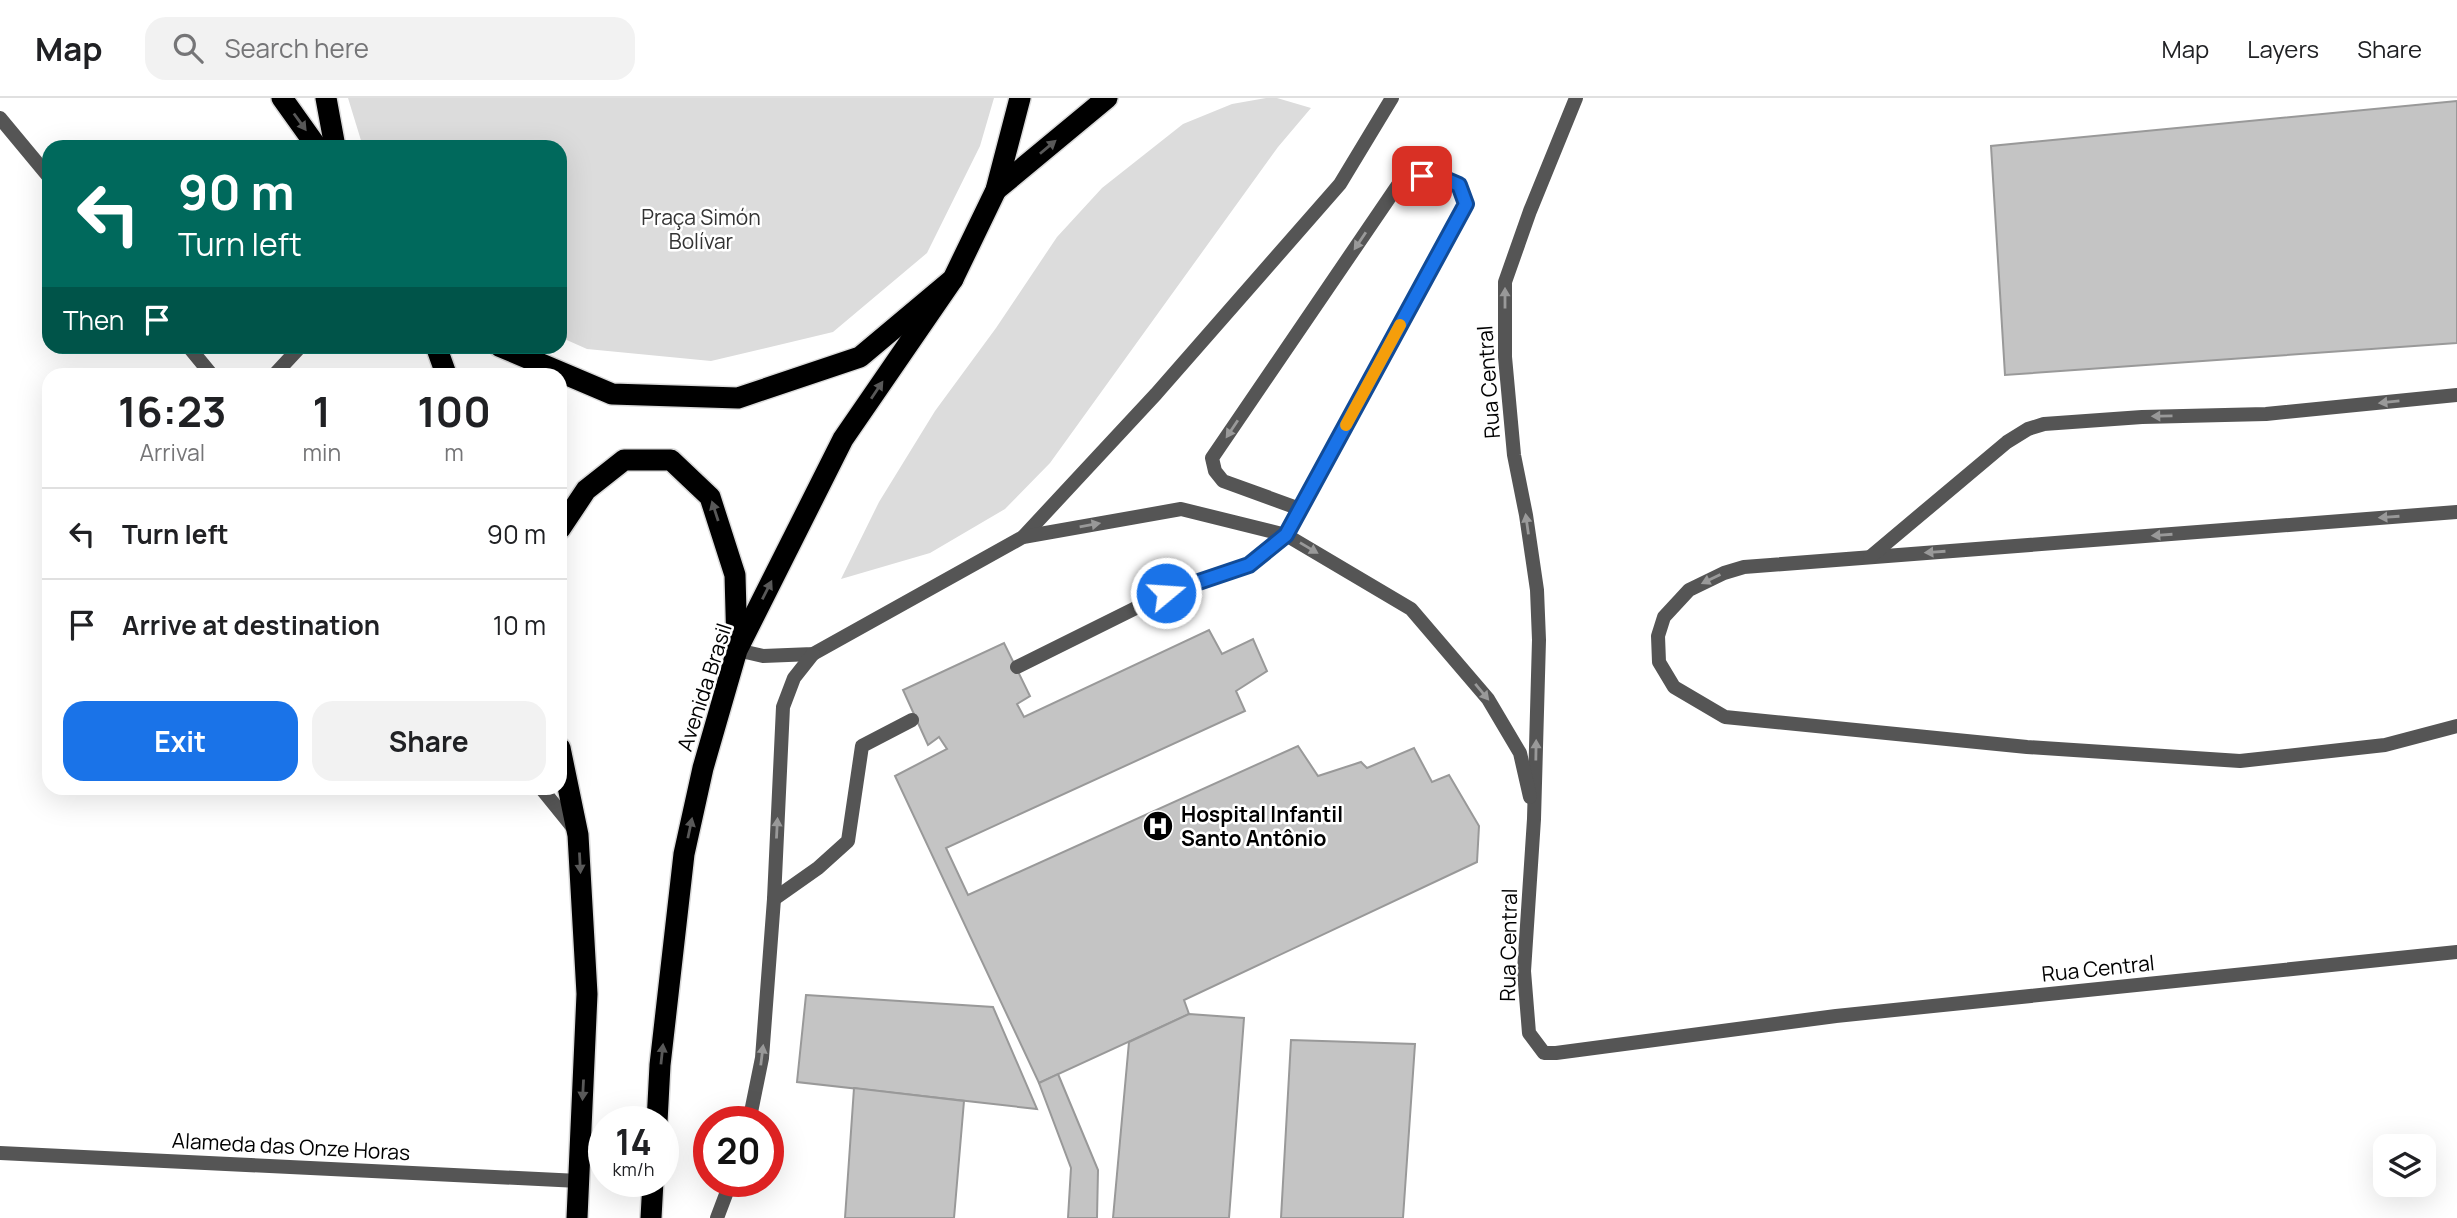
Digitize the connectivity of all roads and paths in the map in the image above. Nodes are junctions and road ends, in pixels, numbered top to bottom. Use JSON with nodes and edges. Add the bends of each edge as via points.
{"nodes":[{"id":1,"x":282,"y":98,"type":"edge"},
{"id":2,"x":327,"y":98,"type":"edge"},
{"id":3,"x":1020,"y":98,"type":"edge"},
{"id":4,"x":1107,"y":98,"type":"edge"},
{"id":5,"x":1392,"y":98,"type":"edge"},
{"id":6,"x":1576,"y":98,"type":"edge"},
{"id":7,"x":0,"y":118,"type":"edge"},
{"id":8,"x":312,"y":140,"type":"edge"},
{"id":9,"x":334,"y":140,"type":"edge"},
{"id":10,"x":42,"y":169,"type":"edge"},
{"id":11,"x":996,"y":190,"type":"junction"},
{"id":12,"x":953,"y":279,"type":"junction"},
{"id":13,"x":195,"y":354,"type":"edge"},
{"id":14,"x":294,"y":354,"type":"edge"},
{"id":15,"x":518,"y":354,"type":"edge"},
{"id":16,"x":206,"y":368,"type":"edge"},
{"id":17,"x":281,"y":368,"type":"edge"},
{"id":18,"x":551,"y":368,"type":"edge"},
{"id":19,"x":567,"y":375,"type":"edge"},
{"id":20,"x":2457,"y":394,"type":"edge"},
{"id":21,"x":1300,"y":509,"type":"junction"},
{"id":22,"x":2457,"y":512,"type":"edge"},
{"id":23,"x":567,"y":518,"type":"edge"},
{"id":24,"x":1286,"y":535,"type":"junction"},
{"id":25,"x":1023,"y":537,"type":"junction"},
{"id":26,"x":1870,"y":557,"type":"junction"},
{"id":27,"x":737,"y":650,"type":"junction"},
{"id":28,"x":813,"y":654,"type":"junction"},
{"id":29,"x":1017,"y":667,"type":"dead end"},
{"id":30,"x":912,"y":720,"type":"dead end"},
{"id":31,"x":2457,"y":726,"type":"edge"},
{"id":32,"x":567,"y":782,"type":"edge"},
{"id":33,"x":547,"y":795,"type":"edge"},
{"id":34,"x":1535,"y":819,"type":"junction"},
{"id":35,"x":578,"y":835,"type":"junction"},
{"id":36,"x":774,"y":899,"type":"junction"},
{"id":37,"x":2457,"y":952,"type":"edge"},
{"id":38,"x":658,"y":1106,"type":"edge"},
{"id":39,"x":752,"y":1106,"type":"edge"},
{"id":40,"x":0,"y":1153,"type":"edge"},
{"id":41,"x":579,"y":1181,"type":"junction"},
{"id":42,"x":652,"y":1197,"type":"edge"},
{"id":43,"x":724,"y":1197,"type":"edge"},
{"id":44,"x":577,"y":1218,"type":"edge"},
{"id":45,"x":651,"y":1218,"type":"edge"},
{"id":46,"x":717,"y":1218,"type":"edge"}],
"edges":[{"from":1,"to":8,"type":"highway","one_way":true},
{"from":2,"to":9,"type":"highway"},
{"from":3,"to":11,"type":"highway"},
{"from":11,"to":4,"type":"highway","one_way":true},
{"from":5,"to":25,"type":"street","via":[[1340,184]]},
{"from":34,"to":6,"type":"street","name":"Rua Central","one_way":true,"via":[[1538,615],[1513,443],[1505,357],[1505,282]]},
{"from":7,"to":10,"type":"street"},
{"from":11,"to":12,"type":"highway","name":"Avenida Brasil"},
{"from":12,"to":19,"type":"highway","via":[[860,357],[738,398],[612,394]]},
{"from":27,"to":12,"type":"highway","name":"Avenida Brasil","one_way":true,"via":[[843,439]]},
{"from":13,"to":16,"type":"street"},
{"from":14,"to":17,"type":"street"},
{"from":15,"to":18,"type":"highway"},
{"from":20,"to":26,"type":"street","one_way":true,"via":[[2266,414],[2044,424],[2007,442]]},
{"from":21,"to":21,"type":"street","one_way":true,"via":[[1466,204],[1459,185],[1422,176],[1398,185],[1212,458],[1223,481]]},
{"from":21,"to":24,"type":"street"},
{"from":22,"to":26,"type":"street","one_way":true},
{"from":27,"to":23,"type":"highway","one_way":true,"via":[[735,575],[710,497],[671,460],[624,460],[586,490]]},
{"from":25,"to":24,"type":"street","one_way":true,"via":[[1181,509]]},
{"from":24,"to":29,"type":"street","via":[[1249,565],[1166,593]]},
{"from":24,"to":34,"type":"street","one_way":true,"via":[[1411,609],[1488,699],[1520,753]]},
{"from":25,"to":28,"type":"street"},
{"from":26,"to":31,"type":"street","one_way":true,"via":[[1744,567],[1689,590],[1664,617],[1658,636],[1659,662],[1674,687],[1725,717],[2027,747],[2240,761],[2385,745]]},
{"from":27,"to":28,"type":"street","via":[[763,656]]},
{"from":38,"to":27,"type":"highway","name":"Avenida Brasil","one_way":true,"via":[[684,854]]},
{"from":36,"to":28,"type":"street","one_way":true,"via":[[783,707],[794,678]]},
{"from":30,"to":36,"type":"street","via":[[862,746],[849,841]]},
{"from":32,"to":35,"type":"highway"},
{"from":33,"to":35,"type":"street"},
{"from":34,"to":37,"type":"street","name":"Rua Central","via":[[1524,971],[1529,1032],[1544,1052],[1836,1016]]},
{"from":35,"to":41,"type":"highway","one_way":true,"via":[[587,994]]},
{"from":39,"to":36,"type":"street","one_way":true,"via":[[762,1058]]},
{"from":40,"to":41,"type":"street","name":"Alameda das Onze Horas"},
{"from":41,"to":44,"type":"highway"},
{"from":42,"to":45,"type":"highway"},
{"from":43,"to":46,"type":"street"}]}
